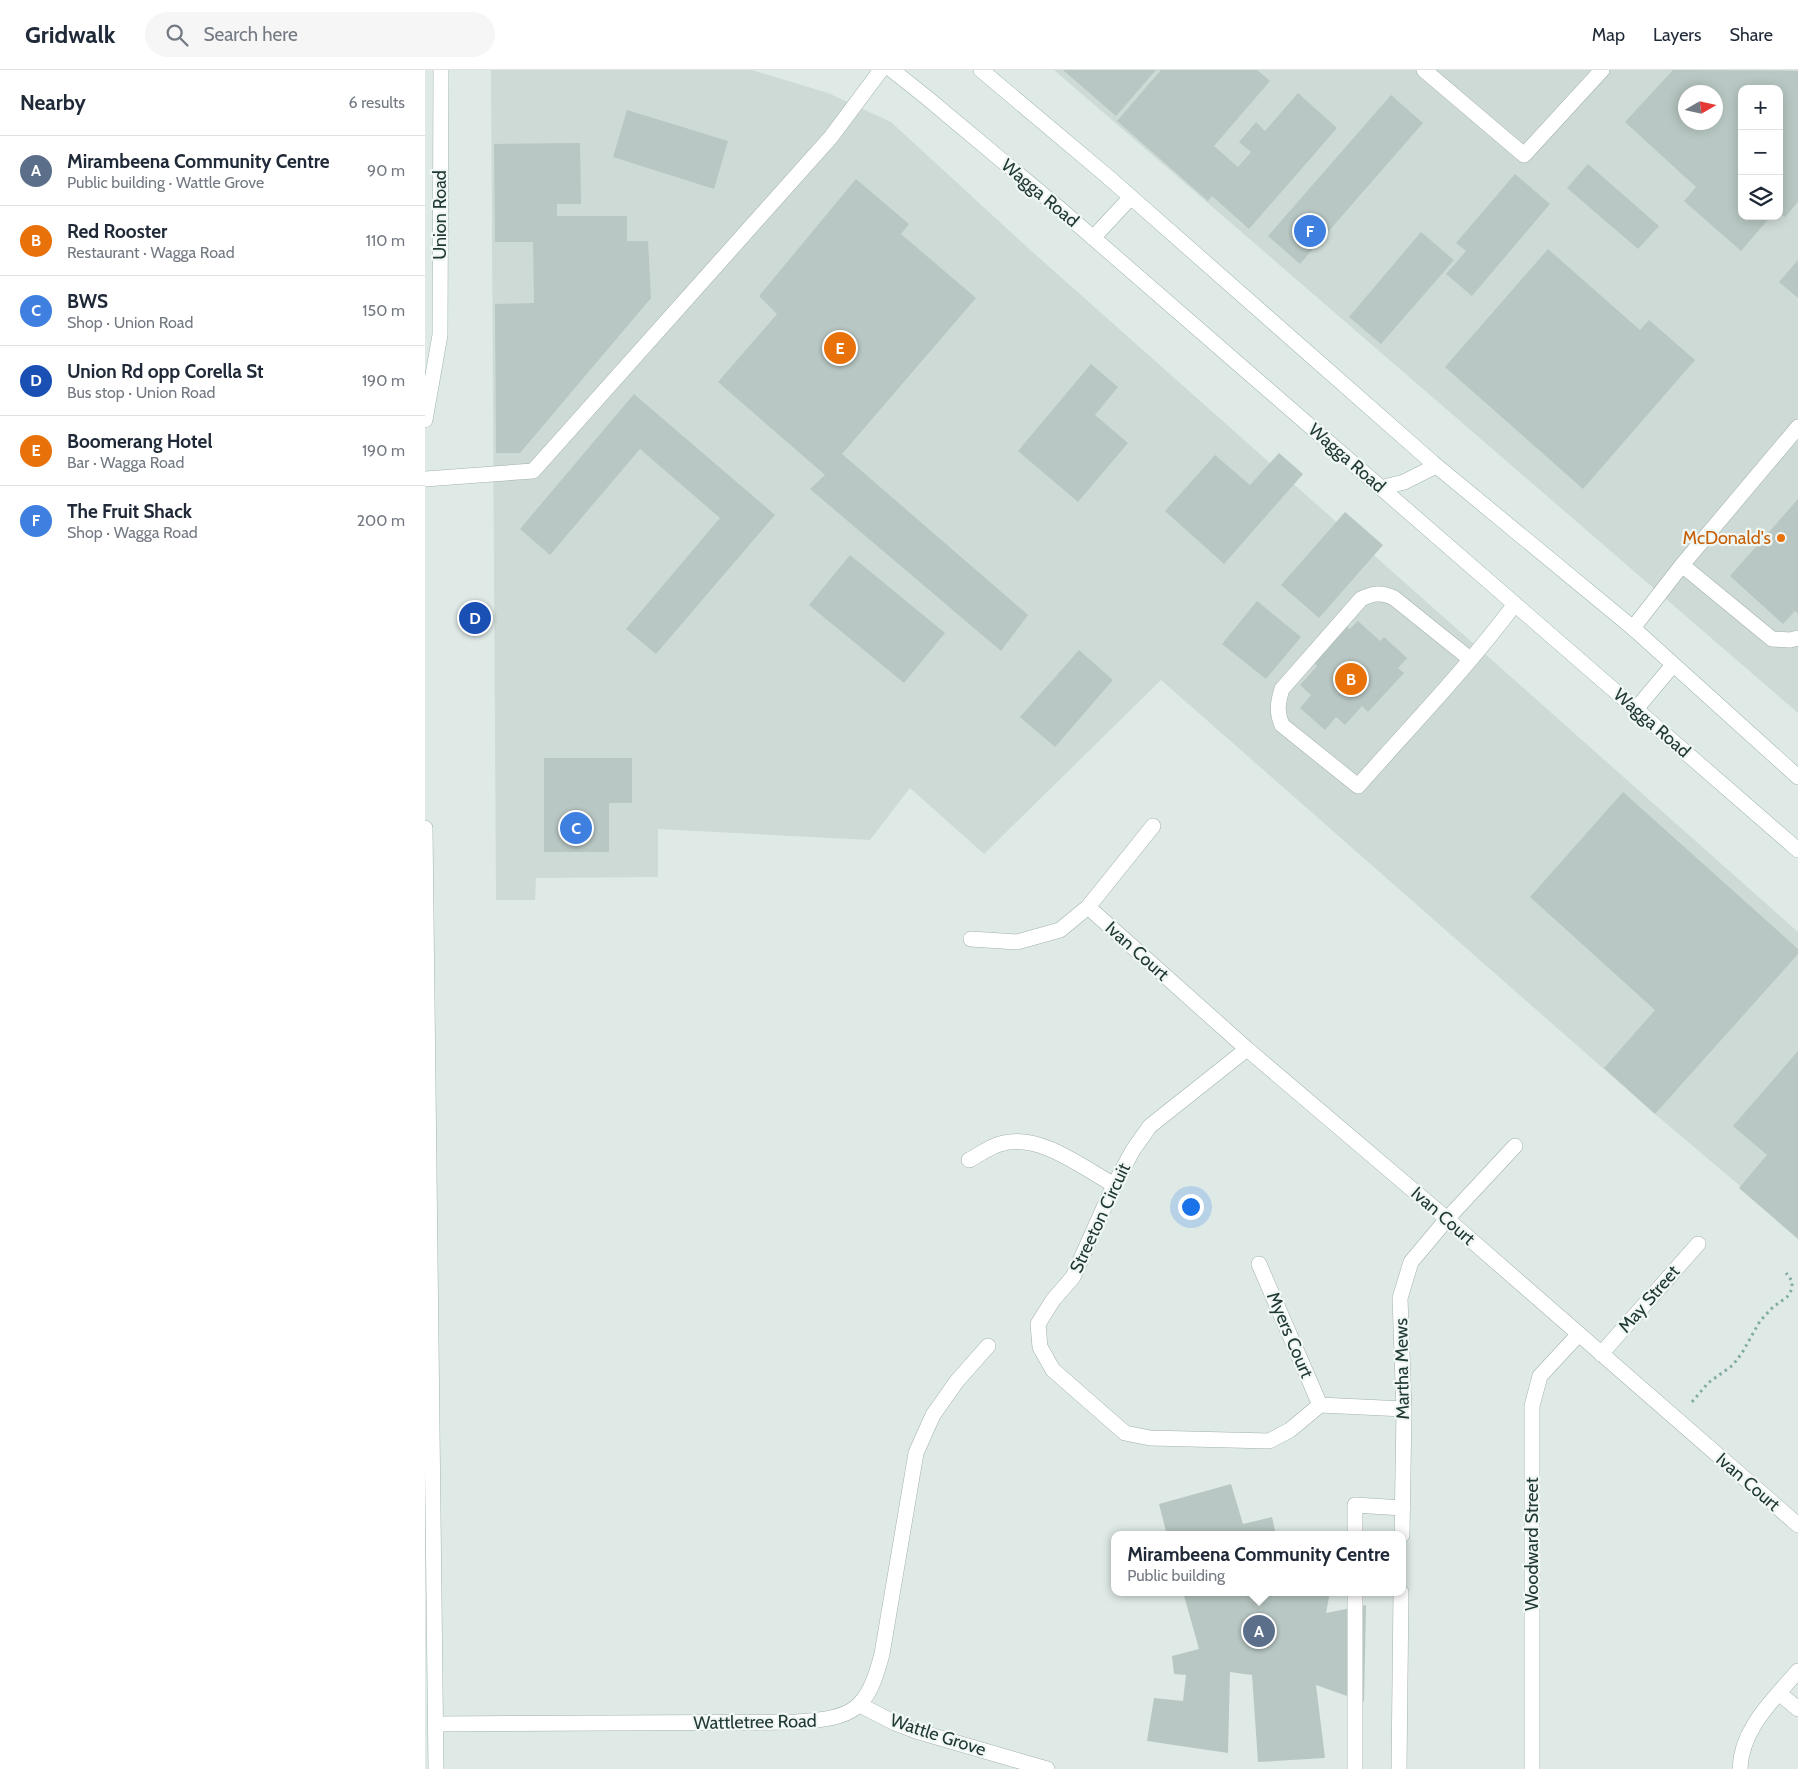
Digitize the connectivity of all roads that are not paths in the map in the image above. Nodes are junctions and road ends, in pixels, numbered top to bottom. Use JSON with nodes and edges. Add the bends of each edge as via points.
{"nodes":[{"id":1,"x":441,"y":70,"type":"edge"},
{"id":2,"x":881,"y":70,"type":"edge"},
{"id":3,"x":892,"y":70,"type":"edge"},
{"id":4,"x":981,"y":70,"type":"edge"},
{"id":5,"x":1424,"y":70,"type":"edge"},
{"id":6,"x":1601,"y":70,"type":"edge"},
{"id":7,"x":1131,"y":197,"type":"junction"},
{"id":8,"x":1093,"y":238,"type":"junction"},
{"id":9,"x":425,"y":420,"type":"edge"},
{"id":10,"x":1798,"y":427,"type":"edge"},
{"id":11,"x":1436,"y":466,"type":"junction"},
{"id":12,"x":425,"y":479,"type":"edge"},
{"id":13,"x":1381,"y":488,"type":"junction"},
{"id":14,"x":1682,"y":565,"type":"junction"},
{"id":15,"x":1515,"y":604,"type":"junction"},
{"id":16,"x":1633,"y":628,"type":"junction"},
{"id":17,"x":1798,"y":638,"type":"edge"},
{"id":18,"x":1470,"y":659,"type":"junction"},
{"id":19,"x":1673,"y":665,"type":"junction"},
{"id":20,"x":1635,"y":709,"type":"junction"},
{"id":21,"x":1798,"y":777,"type":"edge"},
{"id":22,"x":1153,"y":826,"type":"dead end"},
{"id":23,"x":425,"y":828,"type":"edge"},
{"id":24,"x":1798,"y":850,"type":"edge"},
{"id":25,"x":1088,"y":907,"type":"junction"},
{"id":26,"x":971,"y":939,"type":"dead end"},
{"id":27,"x":1247,"y":1049,"type":"junction"},
{"id":28,"x":1515,"y":1146,"type":"dead end"},
{"id":29,"x":969,"y":1160,"type":"dead end"},
{"id":30,"x":1114,"y":1185,"type":"junction"},
{"id":31,"x":1447,"y":1219,"type":"junction"},
{"id":32,"x":1698,"y":1244,"type":"dead end"},
{"id":33,"x":1259,"y":1264,"type":"dead end"},
{"id":34,"x":1578,"y":1335,"type":"junction"},
{"id":35,"x":988,"y":1346,"type":"dead end"},
{"id":36,"x":1601,"y":1354,"type":"junction"},
{"id":37,"x":1320,"y":1406,"type":"junction"},
{"id":38,"x":1404,"y":1410,"type":"junction"},
{"id":39,"x":1403,"y":1508,"type":"junction"},
{"id":40,"x":1798,"y":1525,"type":"edge"},
{"id":41,"x":1355,"y":1531,"type":"edge"},
{"id":42,"x":1402,"y":1531,"type":"edge"},
{"id":43,"x":1355,"y":1596,"type":"edge"},
{"id":44,"x":1401,"y":1596,"type":"edge"},
{"id":45,"x":1798,"y":1671,"type":"edge"},
{"id":46,"x":1779,"y":1693,"type":"junction"},
{"id":47,"x":860,"y":1704,"type":"junction"},
{"id":48,"x":1798,"y":1709,"type":"edge"},
{"id":49,"x":435,"y":1724,"type":"junction"},
{"id":50,"x":436,"y":1769,"type":"edge"},
{"id":51,"x":1047,"y":1769,"type":"edge"},
{"id":52,"x":1355,"y":1769,"type":"edge"},
{"id":53,"x":1399,"y":1769,"type":"edge"},
{"id":54,"x":1532,"y":1769,"type":"edge"},
{"id":55,"x":1740,"y":1769,"type":"edge"}],
"edges":[{"from":1,"to":9,"type":"main road","name":"Union Road","via":[[439,335]]},
{"from":2,"to":12,"type":"main road","via":[[831,137],[533,471]]},
{"from":3,"to":8,"type":"main road","name":"Wagga Road"},
{"from":4,"to":7,"type":"main road"},
{"from":5,"to":6,"type":"main road","via":[[1524,155]]},
{"from":7,"to":8,"type":"main road"},
{"from":7,"to":11,"type":"main road"},
{"from":8,"to":13,"type":"main road","name":"Wagga Road"},
{"from":10,"to":14,"type":"main road"},
{"from":11,"to":13,"type":"main road","via":[[1404,482]]},
{"from":11,"to":16,"type":"main road"},
{"from":13,"to":15,"type":"main road","name":"Wagga Road"},
{"from":14,"to":16,"type":"main road"},
{"from":14,"to":17,"type":"main road","via":[[1772,639]]},
{"from":15,"to":18,"type":"main road"},
{"from":15,"to":20,"type":"main road","name":"Wagga Road"},
{"from":16,"to":19,"type":"main road"},
{"from":18,"to":18,"type":"main road","via":[[1395,598],[1377,594],[1361,599],[1281,689],[1278,717],[1282,725],[1358,786]]},
{"from":19,"to":20,"type":"main road"},
{"from":19,"to":21,"type":"main road"},
{"from":20,"to":24,"type":"main road","name":"Wagga Road"},
{"from":22,"to":25,"type":"main road"},
{"from":23,"to":49,"type":"main road"},
{"from":25,"to":26,"type":"main road","via":[[1060,930],[1017,942]]},
{"from":25,"to":27,"type":"main road","name":"Ivan Court"},
{"from":27,"to":30,"type":"main road","name":"Streeton Circuit","via":[[1150,1126]]},
{"from":27,"to":31,"type":"main road","name":"Ivan Court"},
{"from":28,"to":31,"type":"main road","name":"Martha Mews"},
{"from":29,"to":30,"type":"main road","via":[[1000,1144],[1021,1141],[1039,1144]]},
{"from":30,"to":37,"type":"main road","name":"Streeton Circuit","via":[[1073,1277],[1038,1324],[1040,1347],[1053,1370],[1125,1433],[1150,1438],[1269,1441],[1290,1430]]},
{"from":31,"to":34,"type":"main road","name":"Ivan Court"},
{"from":31,"to":38,"type":"main road","name":"Martha Mews","via":[[1411,1262],[1400,1298]]},
{"from":32,"to":36,"type":"main road","name":"May Street"},
{"from":33,"to":37,"type":"main road","name":"Myers Court"},
{"from":34,"to":36,"type":"main road","name":"Ivan Court"},
{"from":34,"to":54,"type":"main road","name":"Woodward Street","via":[[1539,1376],[1532,1406]]},
{"from":35,"to":47,"type":"main road","name":"Wattletree Road","via":[[933,1415],[916,1454],[882,1654],[869,1694]]},
{"from":36,"to":40,"type":"main road","name":"Ivan Court"},
{"from":37,"to":38,"type":"main road"},
{"from":38,"to":39,"type":"main road","name":"Martha Mews"},
{"from":39,"to":41,"type":"main road","via":[[1355,1506]]},
{"from":39,"to":42,"type":"main road","name":"Martha Mews"},
{"from":43,"to":52,"type":"main road"},
{"from":44,"to":53,"type":"main road"},
{"from":45,"to":46,"type":"main road"},
{"from":46,"to":48,"type":"main road"},
{"from":46,"to":55,"type":"main road","via":[[1752,1726],[1741,1755]]},
{"from":47,"to":49,"type":"main road","name":"Wattletree Road","via":[[848,1713],[827,1720],[796,1722]]},
{"from":47,"to":51,"type":"main road","name":"Wattle Grove","via":[[917,1731]]},
{"from":49,"to":50,"type":"main road"}]}
